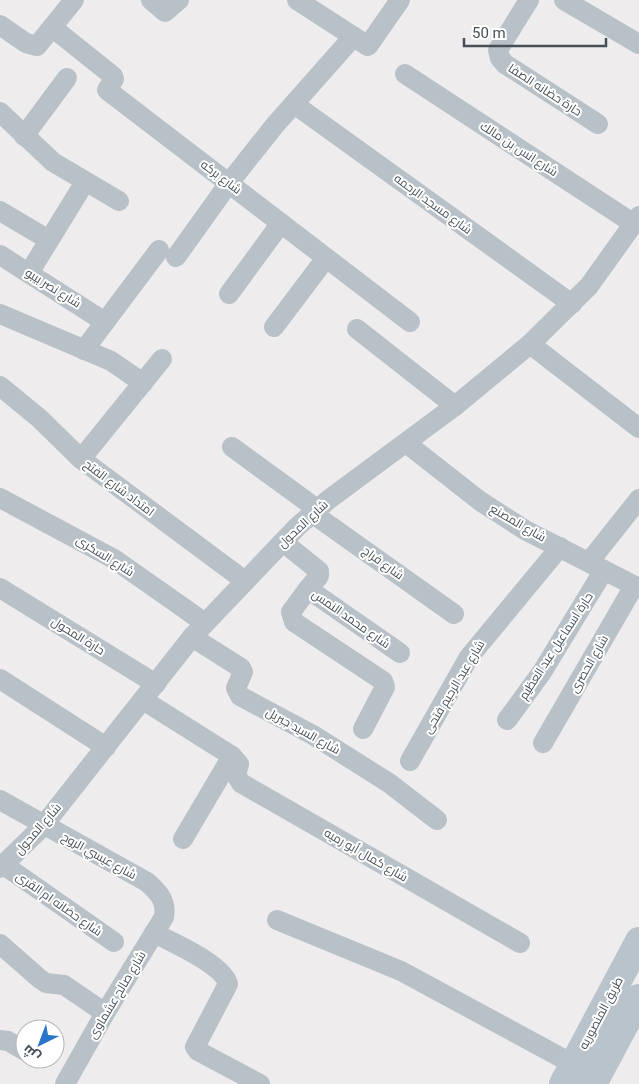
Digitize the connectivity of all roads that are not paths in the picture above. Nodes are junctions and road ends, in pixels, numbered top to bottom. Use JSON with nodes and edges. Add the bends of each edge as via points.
{"nodes":[{"id":1,"x":151,"y":0,"type":"edge"},
{"id":2,"x":179,"y":0,"type":"edge"},
{"id":3,"x":297,"y":0,"type":"edge"},
{"id":4,"x":400,"y":0,"type":"edge"},
{"id":5,"x":529,"y":0,"type":"edge"},
{"id":6,"x":564,"y":0,"type":"edge"},
{"id":7,"x":63,"y":4,"type":"edge"},
{"id":8,"x":0,"y":25,"type":"edge"},
{"id":9,"x":52,"y":28,"type":"junction"},
{"id":10,"x":353,"y":38,"type":"junction"},
{"id":11,"x":639,"y":44,"type":"edge"},
{"id":12,"x":405,"y":74,"type":"dead end"},
{"id":13,"x":67,"y":78,"type":"dead end"},
{"id":14,"x":294,"y":104,"type":"junction"},
{"id":15,"x":0,"y":112,"type":"edge"},
{"id":16,"x":598,"y":124,"type":"dead end"},
{"id":17,"x":24,"y":136,"type":"junction"},
{"id":18,"x":85,"y":182,"type":"junction"},
{"id":19,"x":229,"y":183,"type":"junction"},
{"id":20,"x":118,"y":202,"type":"dead end"},
{"id":21,"x":0,"y":211,"type":"edge"},
{"id":22,"x":636,"y":220,"type":"edge"},
{"id":23,"x":281,"y":223,"type":"junction"},
{"id":24,"x":49,"y":240,"type":"junction"},
{"id":25,"x":0,"y":255,"type":"edge"},
{"id":26,"x":326,"y":258,"type":"junction"},
{"id":27,"x":29,"y":273,"type":"junction"},
{"id":28,"x":229,"y":294,"type":"dead end"},
{"id":29,"x":572,"y":304,"type":"junction"},
{"id":30,"x":0,"y":314,"type":"edge"},
{"id":31,"x":105,"y":322,"type":"junction"},
{"id":32,"x":410,"y":322,"type":"dead end"},
{"id":33,"x":274,"y":327,"type":"dead end"},
{"id":34,"x":357,"y":329,"type":"dead end"},
{"id":35,"x":530,"y":344,"type":"junction"},
{"id":36,"x":84,"y":350,"type":"junction"},
{"id":37,"x":162,"y":359,"type":"dead end"},
{"id":38,"x":143,"y":382,"type":"junction"},
{"id":39,"x":0,"y":386,"type":"edge"},
{"id":40,"x":455,"y":406,"type":"junction"},
{"id":41,"x":639,"y":428,"type":"edge"},
{"id":42,"x":406,"y":443,"type":"junction"},
{"id":43,"x":232,"y":447,"type":"dead end"},
{"id":44,"x":80,"y":459,"type":"junction"},
{"id":45,"x":0,"y":498,"type":"edge"},
{"id":46,"x":639,"y":499,"type":"edge"},
{"id":47,"x":315,"y":511,"type":"junction"},
{"id":48,"x":283,"y":542,"type":"junction"},
{"id":49,"x":560,"y":547,"type":"junction"},
{"id":50,"x":597,"y":566,"type":"junction"},
{"id":51,"x":245,"y":581,"type":"junction"},
{"id":52,"x":637,"y":587,"type":"edge"},
{"id":53,"x":0,"y":588,"type":"edge"},
{"id":54,"x":308,"y":589,"type":"junction"},
{"id":55,"x":454,"y":614,"type":"dead end"},
{"id":56,"x":199,"y":630,"type":"junction"},
{"id":57,"x":400,"y":653,"type":"dead end"},
{"id":58,"x":0,"y":679,"type":"edge"},
{"id":59,"x":156,"y":684,"type":"junction"},
{"id":60,"x":143,"y":700,"type":"junction"},
{"id":61,"x":507,"y":720,"type":"dead end"},
{"id":62,"x":362,"y":729,"type":"dead end"},
{"id":63,"x":543,"y":743,"type":"dead end"},
{"id":64,"x":106,"y":746,"type":"junction"},
{"id":65,"x":232,"y":756,"type":"junction"},
{"id":66,"x":410,"y":761,"type":"dead end"},
{"id":67,"x":0,"y":800,"type":"edge"},
{"id":68,"x":437,"y":820,"type":"dead end"},
{"id":69,"x":43,"y":826,"type":"junction"},
{"id":70,"x":183,"y":838,"type":"dead end"},
{"id":71,"x":2,"y":867,"type":"edge"},
{"id":72,"x":164,"y":905,"type":"joint"},
{"id":73,"x":278,"y":920,"type":"dead end"},
{"id":74,"x":154,"y":933,"type":"junction"},
{"id":75,"x":639,"y":941,"type":"edge"},
{"id":76,"x":114,"y":942,"type":"dead end"},
{"id":77,"x":520,"y":943,"type":"dead end"},
{"id":78,"x":0,"y":944,"type":"edge"},
{"id":79,"x":639,"y":998,"type":"edge"},
{"id":80,"x":105,"y":1013,"type":"junction"},
{"id":81,"x":0,"y":1040,"type":"edge"},
{"id":82,"x":15,"y":1045,"type":"edge"},
{"id":83,"x":568,"y":1074,"type":"edge"},
{"id":84,"x":65,"y":1084,"type":"edge"},
{"id":85,"x":260,"y":1084,"type":"edge"},
{"id":86,"x":593,"y":1084,"type":"edge"}],
"edges":[{"from":1,"to":2,"type":"street","via":[[165,12]]},
{"from":3,"to":10,"type":"street"},
{"from":4,"to":10,"type":"street","via":[[371,44],[365,46]]},
{"from":5,"to":16,"type":"street","name":"حارة حضانه الصفا","via":[[498,50],[500,58]]},
{"from":6,"to":11,"type":"street"},
{"from":7,"to":9,"type":"street"},
{"from":8,"to":9,"type":"street","via":[[33,46],[42,42]]},
{"from":9,"to":19,"type":"street","name":"شارع بركه","via":[[113,76],[107,90]]},
{"from":10,"to":14,"type":"street"},
{"from":12,"to":22,"type":"street","name":"شارع انس بن مالك"},
{"from":13,"to":17,"type":"street"},
{"from":14,"to":19,"type":"street"},
{"from":14,"to":29,"type":"street","name":"شارع مسجد الرحمه"},
{"from":15,"to":17,"type":"street"},
{"from":17,"to":18,"type":"street","via":[[53,162]]},
{"from":18,"to":20,"type":"street"},
{"from":18,"to":24,"type":"street"},
{"from":19,"to":23,"type":"street","name":"شارع بركه"},
{"from":19,"to":31,"type":"street"},
{"from":21,"to":24,"type":"street"},
{"from":22,"to":29,"type":"street","name":"شارع المحول","via":[[600,272]]},
{"from":23,"to":26,"type":"street","name":"شارع بركه"},
{"from":23,"to":28,"type":"street"},
{"from":24,"to":27,"type":"street"},
{"from":25,"to":27,"type":"street","name":"شارع نصر بيبو"},
{"from":26,"to":32,"type":"street","name":"شارع بركه"},
{"from":26,"to":33,"type":"street"},
{"from":27,"to":31,"type":"street","name":"شارع نصر بيبو"},
{"from":29,"to":35,"type":"street","name":"شارع المحول"},
{"from":30,"to":36,"type":"street"},
{"from":31,"to":36,"type":"street"},
{"from":34,"to":40,"type":"street"},
{"from":35,"to":40,"type":"street","name":"شارع المحول"},
{"from":35,"to":41,"type":"street"},
{"from":36,"to":38,"type":"street","via":[[111,361]]},
{"from":37,"to":38,"type":"street"},
{"from":38,"to":44,"type":"street"},
{"from":39,"to":44,"type":"street","name":"امتداد شارع الفتح","via":[[39,418]]},
{"from":40,"to":42,"type":"street","name":"شارع المحول"},
{"from":42,"to":47,"type":"street","name":"شارع المحول"},
{"from":42,"to":49,"type":"street","name":"شارع المصنع","via":[[480,501],[525,530]]},
{"from":43,"to":47,"type":"street","name":"شارع فراج"},
{"from":44,"to":51,"type":"street","name":"امتداد شارع الفتح"},
{"from":45,"to":56,"type":"street","name":"شارع السكرى","via":[[114,559]]},
{"from":46,"to":50,"type":"street","name":"حارة اسماعيل عبد العظيم"},
{"from":47,"to":48,"type":"street","name":"شارع المحول"},
{"from":47,"to":55,"type":"street","name":"شارع فراج"},
{"from":48,"to":51,"type":"street","name":"شارع المحول"},
{"from":48,"to":54,"type":"street","name":"شارع محمد النمس","via":[[319,571],[319,576]]},
{"from":49,"to":50,"type":"street","name":"شارع المصنع"},
{"from":49,"to":66,"type":"street","name":"شارع عبد الرحيم فتحى","via":[[469,657]]},
{"from":50,"to":52,"type":"street","name":"شارع المصنع"},
{"from":50,"to":61,"type":"street","name":"حارة اسماعيل عبد العظيم","via":[[542,672]]},
{"from":51,"to":56,"type":"street","name":"شارع المحول"},
{"from":52,"to":63,"type":"street","name":"شارع الحصرى"},
{"from":53,"to":59,"type":"street","name":"حارة المحول"},
{"from":54,"to":57,"type":"street","name":"شارع محمد النمس"},
{"from":54,"to":62,"type":"street","via":[[293,608],[292,619],[383,681],[385,687]]},
{"from":56,"to":59,"type":"street","name":"شارع المحول"},
{"from":56,"to":68,"type":"street","name":"شارع السيد جبريل","via":[[242,668],[236,688],[240,696],[313,735],[389,783]]},
{"from":58,"to":64,"type":"street"},
{"from":59,"to":60,"type":"street","name":"شارع المحول"},
{"from":60,"to":64,"type":"street","name":"شارع المحول"},
{"from":60,"to":65,"type":"street"},
{"from":64,"to":69,"type":"street","name":"شارع المحول"},
{"from":65,"to":70,"type":"street"},
{"from":65,"to":77,"type":"street","name":"شارع كمال أبو رميه","via":[[239,764],[236,775],[241,783]]},
{"from":67,"to":69,"type":"street","name":"شارع عيسي الروح"},
{"from":69,"to":71,"type":"street","name":"شارع المحول"},
{"from":69,"to":72,"type":"street","name":"شارع عيسي الروح","via":[[147,882],[158,892]]},
{"from":71,"to":76,"type":"street","name":"شارع حضانه ام القرى"},
{"from":72,"to":74,"type":"street","name":"شارع صالح عشماوى","via":[[164,917]]},
{"from":73,"to":83,"type":"street","via":[[401,971]]},
{"from":74,"to":80,"type":"street","name":"شارع صالح عشماوى"},
{"from":74,"to":85,"type":"street","via":[[218,969],[226,978],[228,984],[195,1047]]},
{"from":75,"to":83,"type":"main road","name":"طريق المنصوريه"},
{"from":78,"to":80,"type":"street","via":[[40,980],[64,985]]},
{"from":79,"to":86,"type":"main road"},
{"from":80,"to":84,"type":"street","name":"شارع صالح عشماوى"},
{"from":81,"to":82,"type":"street"}]}
